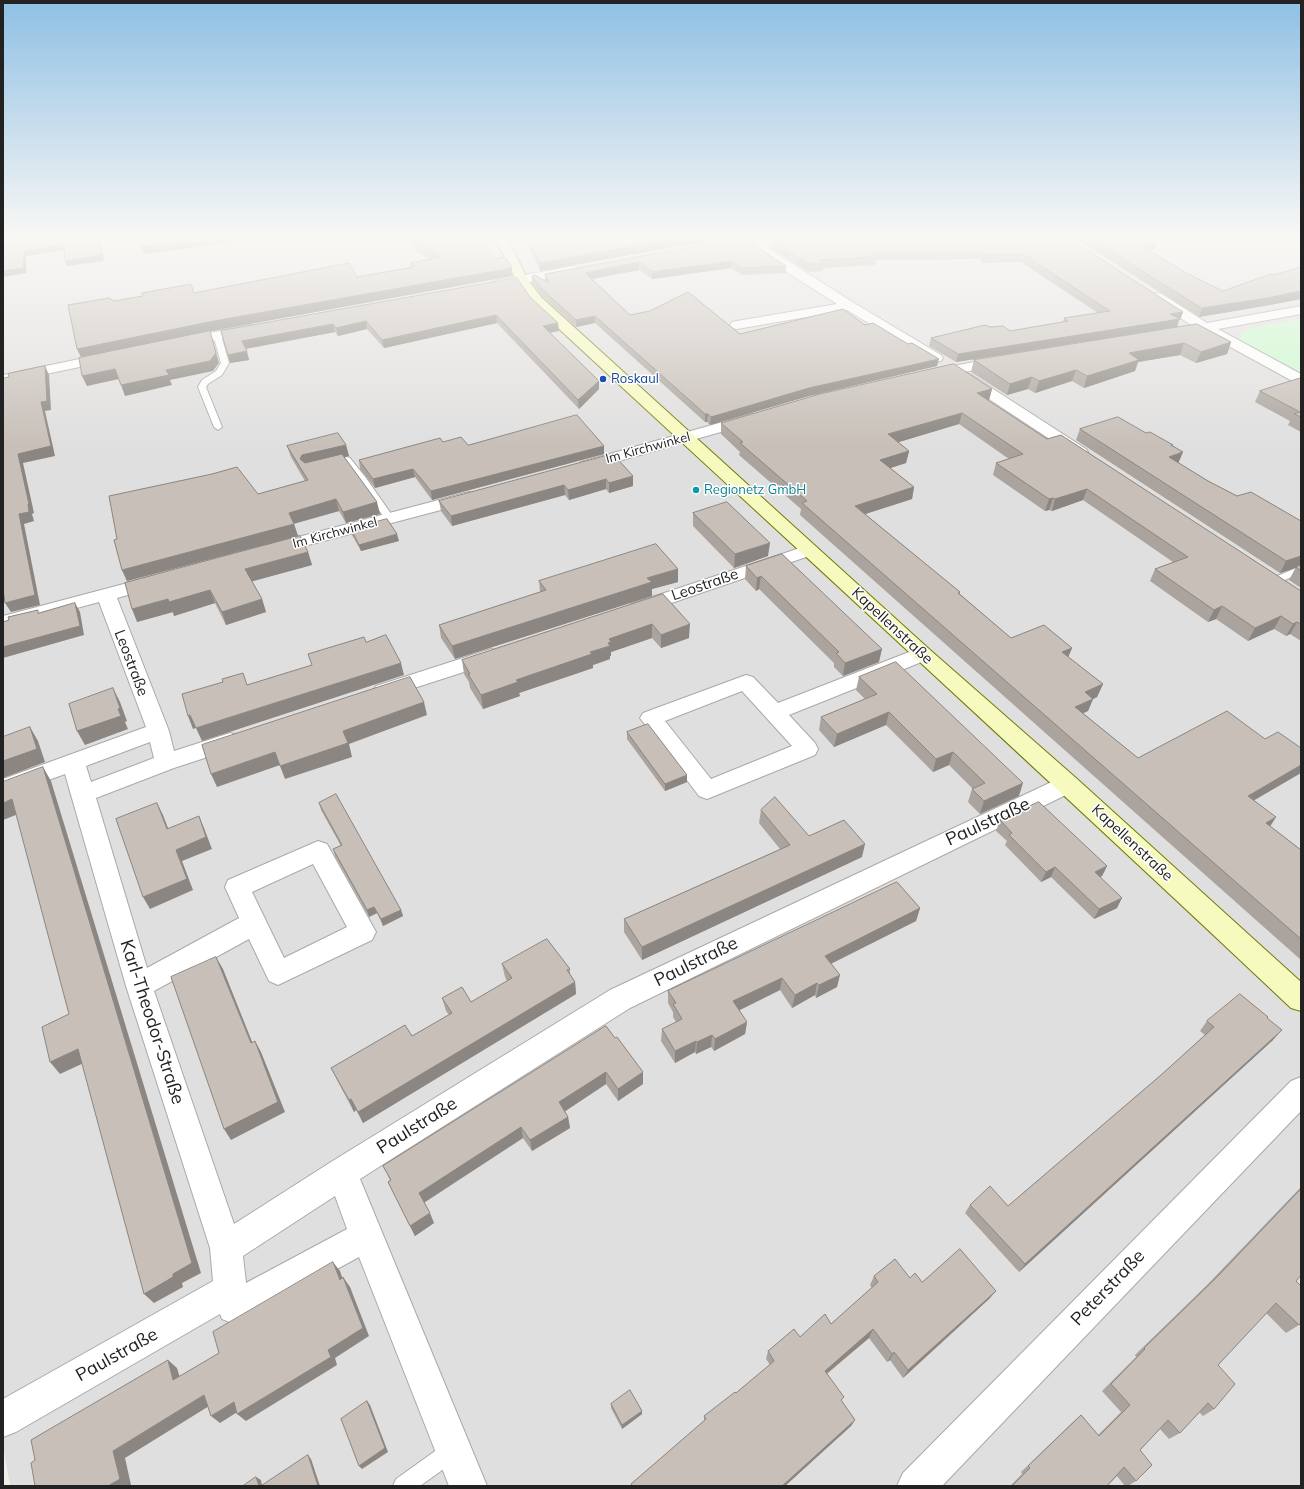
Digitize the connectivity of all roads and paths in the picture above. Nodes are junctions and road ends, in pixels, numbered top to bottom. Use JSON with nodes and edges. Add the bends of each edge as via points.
{"nodes":[{"id":1,"x":545,"y":307,"type":"edge"},
{"id":2,"x":840,"y":307,"type":"edge"},
{"id":3,"x":851,"y":307,"type":"edge"},
{"id":4,"x":1174,"y":307,"type":"edge"},
{"id":5,"x":1301,"y":310,"type":"edge"},
{"id":6,"x":737,"y":325,"type":"dead end"},
{"id":7,"x":263,"y":327,"type":"edge"},
{"id":8,"x":1206,"y":328,"type":"junction"},
{"id":9,"x":217,"y":335,"type":"junction"},
{"id":10,"x":1158,"y":336,"type":"edge"},
{"id":11,"x":173,"y":343,"type":"edge"},
{"id":12,"x":122,"y":354,"type":"edge"},
{"id":13,"x":1017,"y":359,"type":"edge"},
{"id":14,"x":954,"y":369,"type":"junction"},
{"id":15,"x":915,"y":378,"type":"edge"},
{"id":16,"x":3,"y":379,"type":"edge"},
{"id":17,"x":1301,"y":380,"type":"edge"},
{"id":18,"x":769,"y":413,"type":"edge"},
{"id":19,"x":218,"y":427,"type":"dead end"},
{"id":20,"x":687,"y":438,"type":"junction"},
{"id":21,"x":1094,"y":462,"type":"edge"},
{"id":22,"x":321,"y":467,"type":"edge"},
{"id":23,"x":570,"y":469,"type":"edge"},
{"id":24,"x":487,"y":492,"type":"edge"},
{"id":25,"x":388,"y":518,"type":"junction"},
{"id":26,"x":809,"y":550,"type":"junction"},
{"id":27,"x":259,"y":553,"type":"edge"},
{"id":28,"x":1301,"y":569,"type":"edge"},
{"id":29,"x":1260,"y":572,"type":"edge"},
{"id":30,"x":167,"y":578,"type":"edge"},
{"id":31,"x":1280,"y":585,"type":"joint"},
{"id":32,"x":106,"y":595,"type":"junction"},
{"id":33,"x":621,"y":614,"type":"edge"},
{"id":34,"x":3,"y":622,"type":"edge"},
{"id":35,"x":507,"y":651,"type":"edge"},
{"id":36,"x":922,"y":654,"type":"junction"},
{"id":37,"x":363,"y":697,"type":"edge"},
{"id":38,"x":774,"y":713,"type":"junction"},
{"id":39,"x":158,"y":731,"type":"junction"},
{"id":40,"x":250,"y":734,"type":"edge"},
{"id":41,"x":73,"y":762,"type":"junction"},
{"id":42,"x":166,"y":762,"type":"junction"},
{"id":43,"x":1068,"y":784,"type":"junction"},
{"id":44,"x":3,"y":788,"type":"edge"},
{"id":45,"x":82,"y":794,"type":"junction"},
{"id":46,"x":254,"y":923,"type":"junction"},
{"id":47,"x":140,"y":986,"type":"junction"},
{"id":48,"x":1301,"y":1000,"type":"edge"},
{"id":49,"x":1301,"y":1091,"type":"edge"},
{"id":50,"x":342,"y":1172,"type":"junction"},
{"id":51,"x":366,"y":1236,"type":"junction"},
{"id":52,"x":226,"y":1248,"type":"junction"},
{"id":53,"x":230,"y":1290,"type":"junction"},
{"id":54,"x":3,"y":1419,"type":"edge"},
{"id":55,"x":453,"y":1451,"type":"junction"},
{"id":56,"x":403,"y":1486,"type":"edge"},
{"id":57,"x":468,"y":1486,"type":"edge"},
{"id":58,"x":916,"y":1486,"type":"edge"}],
"edges":[{"from":1,"to":20,"type":"street","name":"Kapellenstraße"},
{"from":2,"to":6,"type":"street"},
{"from":3,"to":14,"type":"street"},
{"from":4,"to":8,"type":"street"},
{"from":5,"to":8,"type":"street"},
{"from":7,"to":9,"type":"street"},
{"from":8,"to":10,"type":"street"},
{"from":8,"to":17,"type":"street"},
{"from":9,"to":11,"type":"street"},
{"from":9,"to":19,"type":"lane","via":[[225,362],[218,373],[202,387]]},
{"from":12,"to":16,"type":"street"},
{"from":13,"to":14,"type":"street"},
{"from":14,"to":15,"type":"street"},
{"from":14,"to":21,"type":"street"},
{"from":18,"to":20,"type":"street","name":"Im Kirchwinkel"},
{"from":20,"to":23,"type":"street","name":"Im Kirchwinkel"},
{"from":20,"to":26,"type":"street","name":"Kapellenstraße"},
{"from":22,"to":25,"type":"lane","via":[[347,460],[364,480]]},
{"from":24,"to":25,"type":"street","name":"Im Kirchwinkel"},
{"from":25,"to":27,"type":"street","name":"Im Kirchwinkel"},
{"from":26,"to":33,"type":"street","name":"Leostraße"},
{"from":26,"to":36,"type":"street","name":"Kapellenstraße"},
{"from":28,"to":31,"type":"lane"},
{"from":29,"to":31,"type":"street"},
{"from":30,"to":32,"type":"street"},
{"from":32,"to":34,"type":"street"},
{"from":32,"to":39,"type":"street","name":"Leostraße"},
{"from":35,"to":37,"type":"street"},
{"from":36,"to":38,"type":"street"},
{"from":36,"to":43,"type":"street","name":"Kapellenstraße"},
{"from":38,"to":38,"type":"street","via":[[807,749],[707,790],[651,718],[746,682]]},
{"from":39,"to":41,"type":"street"},
{"from":39,"to":42,"type":"street","name":"Leostraße"},
{"from":40,"to":42,"type":"street"},
{"from":41,"to":44,"type":"street"},
{"from":41,"to":45,"type":"street"},
{"from":42,"to":45,"type":"street"},
{"from":43,"to":48,"type":"street","name":"Kapellenstraße"},
{"from":43,"to":50,"type":"street","name":"Paulstraße","via":[[620,999]]},
{"from":45,"to":47,"type":"street","name":"Karl-Theodor-Straße"},
{"from":46,"to":46,"type":"street","via":[[278,973],[362,932],[318,851],[237,887]]},
{"from":46,"to":47,"type":"street"},
{"from":47,"to":52,"type":"street","name":"Karl-Theodor-Straße"},
{"from":49,"to":58,"type":"street","name":"Peterstraße"},
{"from":50,"to":51,"type":"street"},
{"from":50,"to":52,"type":"street","name":"Paulstraße"},
{"from":51,"to":53,"type":"street","via":[[234,1307]]},
{"from":51,"to":55,"type":"street"},
{"from":52,"to":53,"type":"street"},
{"from":53,"to":54,"type":"street","name":"Paulstraße"},
{"from":55,"to":56,"type":"lane"},
{"from":55,"to":57,"type":"street"}]}
